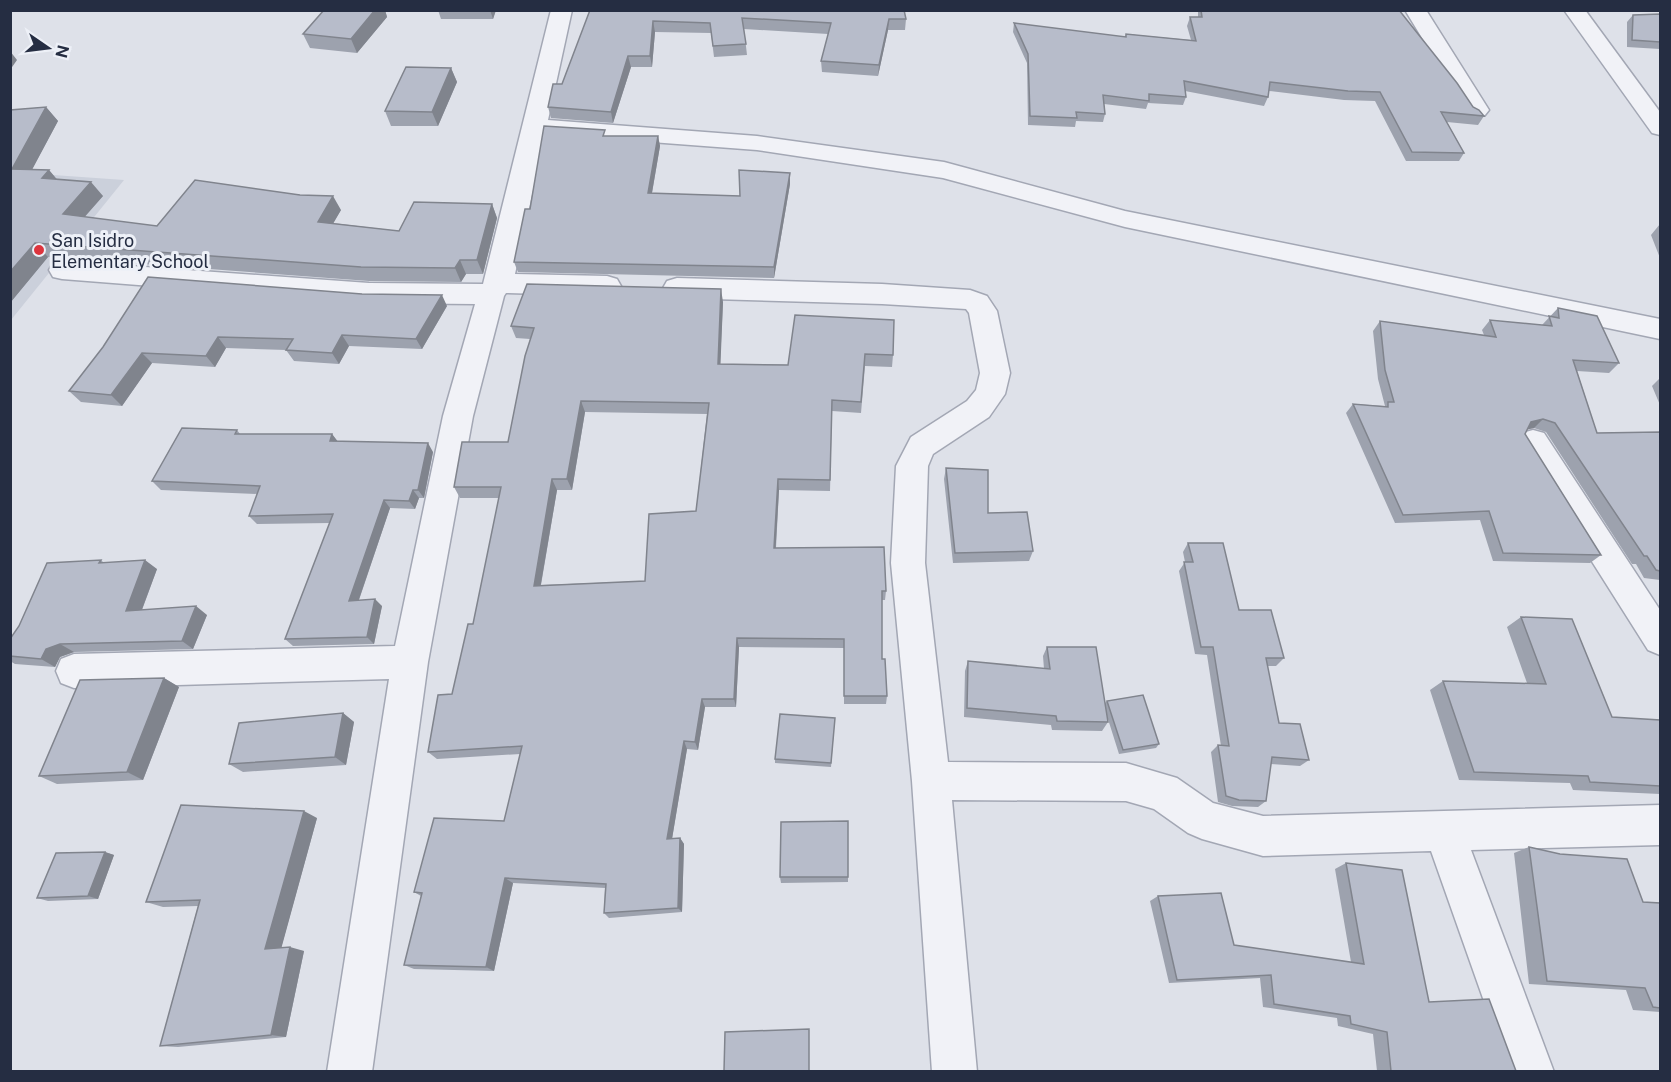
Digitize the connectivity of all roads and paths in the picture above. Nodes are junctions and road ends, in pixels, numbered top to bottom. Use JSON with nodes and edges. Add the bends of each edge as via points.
{"nodes":[{"id":1,"x":562,"y":10,"type":"edge"},
{"id":2,"x":1415,"y":10,"type":"edge"},
{"id":3,"x":1574,"y":10,"type":"edge"},
{"id":4,"x":1476,"y":110,"type":"edge"},
{"id":5,"x":537,"y":126,"type":"junction"},
{"id":6,"x":1660,"y":128,"type":"edge"},
{"id":7,"x":62,"y":270,"type":"dead end"},
{"id":8,"x":495,"y":289,"type":"junction"},
{"id":9,"x":1660,"y":329,"type":"edge"},
{"id":10,"x":1533,"y":442,"type":"edge"},
{"id":11,"x":1660,"y":639,"type":"edge"},
{"id":12,"x":410,"y":662,"type":"junction"},
{"id":13,"x":74,"y":671,"type":"dead end"},
{"id":14,"x":931,"y":781,"type":"junction"},
{"id":15,"x":1660,"y":825,"type":"edge"},
{"id":16,"x":1444,"y":831,"type":"junction"},
{"id":17,"x":349,"y":1071,"type":"edge"},
{"id":18,"x":955,"y":1071,"type":"edge"},
{"id":19,"x":1532,"y":1071,"type":"edge"}],
"edges":[{"from":1,"to":5,"type":"street"},
{"from":2,"to":4,"type":"street"},
{"from":3,"to":6,"type":"street"},
{"from":5,"to":8,"type":"street"},
{"from":5,"to":9,"type":"street","via":[[757,143],[944,170],[1125,219]]},
{"from":7,"to":8,"type":"street","via":[[369,293]]},
{"from":8,"to":12,"type":"street","via":[[458,416]]},
{"from":8,"to":14,"type":"street","via":[[642,287],[893,295],[977,303],[984,311],[995,373],[990,394],[978,410],[922,446],[912,466],[908,563]]},
{"from":10,"to":11,"type":"street"},
{"from":12,"to":13,"type":"street"},
{"from":12,"to":17,"type":"street"},
{"from":14,"to":16,"type":"street","via":[[1126,782],[1163,792],[1202,819],[1263,836]]},
{"from":14,"to":18,"type":"street"},
{"from":15,"to":16,"type":"street"},
{"from":16,"to":19,"type":"street"}]}
